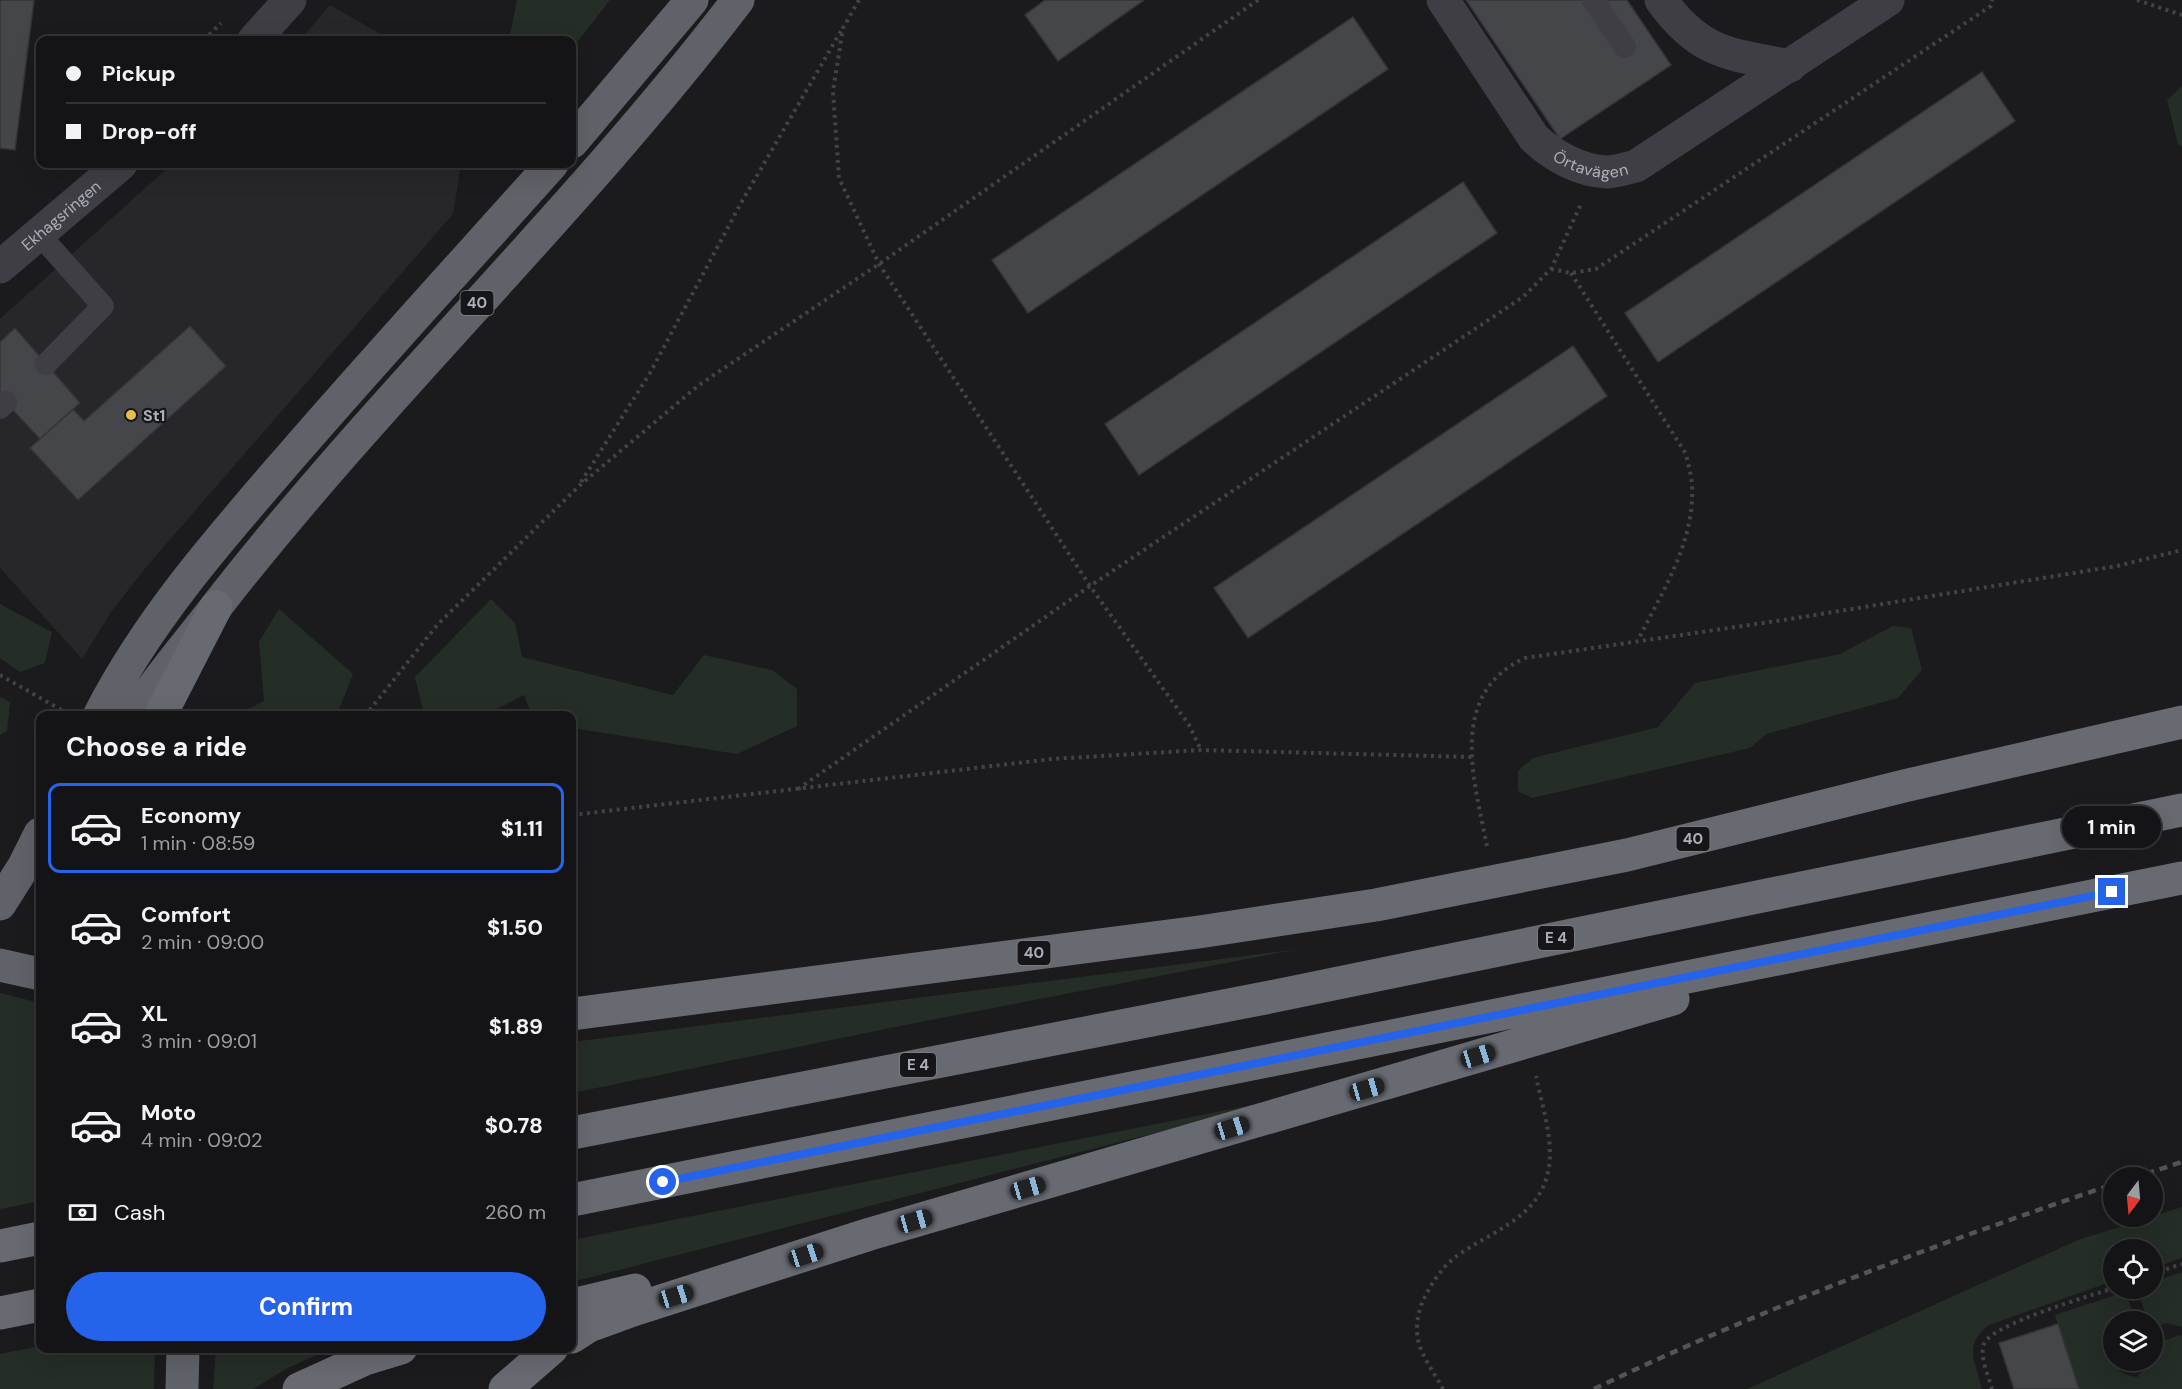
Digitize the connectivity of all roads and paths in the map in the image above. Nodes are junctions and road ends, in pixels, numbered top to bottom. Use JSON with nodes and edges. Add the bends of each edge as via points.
{"nodes":[{"id":1,"x":290,"y":0,"type":"edge"},
{"id":2,"x":692,"y":0,"type":"edge"},
{"id":3,"x":738,"y":0,"type":"edge"},
{"id":4,"x":859,"y":0,"type":"edge"},
{"id":5,"x":1258,"y":0,"type":"edge"},
{"id":6,"x":1443,"y":0,"type":"edge"},
{"id":7,"x":1593,"y":0,"type":"edge"},
{"id":8,"x":1661,"y":0,"type":"edge"},
{"id":9,"x":1888,"y":0,"type":"edge"},
{"id":10,"x":1992,"y":0,"type":"edge"},
{"id":11,"x":2137,"y":0,"type":"edge"},
{"id":12,"x":2182,"y":15,"type":"edge"},
{"id":13,"x":843,"y":28,"type":"junction"},
{"id":14,"x":258,"y":36,"type":"edge"},
{"id":15,"x":1625,"y":47,"type":"dead end"},
{"id":16,"x":1790,"y":66,"type":"junction"},
{"id":17,"x":576,"y":137,"type":"edge"},
{"id":18,"x":117,"y":168,"type":"edge"},
{"id":19,"x":548,"y":168,"type":"edge"},
{"id":20,"x":1592,"y":169,"type":"junction"},
{"id":21,"x":38,"y":232,"type":"junction"},
{"id":22,"x":879,"y":264,"type":"junction"},
{"id":23,"x":0,"y":267,"type":"edge"},
{"id":24,"x":1551,"y":269,"type":"junction"},
{"id":25,"x":1571,"y":273,"type":"junction"},
{"id":26,"x":46,"y":364,"type":"dead end"},
{"id":27,"x":579,"y":486,"type":"junction"},
{"id":28,"x":2182,"y":550,"type":"edge"},
{"id":29,"x":1089,"y":586,"type":"junction"},
{"id":30,"x":216,"y":607,"type":"junction"},
{"id":31,"x":1638,"y":640,"type":"junction"},
{"id":32,"x":0,"y":675,"type":"edge"},
{"id":33,"x":62,"y":711,"type":"edge"},
{"id":34,"x":102,"y":711,"type":"edge"},
{"id":35,"x":136,"y":711,"type":"edge"},
{"id":36,"x":163,"y":711,"type":"edge"},
{"id":37,"x":369,"y":711,"type":"edge"},
{"id":38,"x":2182,"y":722,"type":"edge"},
{"id":39,"x":1201,"y":750,"type":"junction"},
{"id":40,"x":1472,"y":757,"type":"junction"},
{"id":41,"x":798,"y":789,"type":"junction"},
{"id":42,"x":2182,"y":810,"type":"edge"},
{"id":43,"x":576,"y":815,"type":"edge"},
{"id":44,"x":1481,"y":817,"type":"dead end"},
{"id":45,"x":36,"y":842,"type":"edge"},
{"id":46,"x":2182,"y":878,"type":"edge"},
{"id":47,"x":0,"y":904,"type":"edge"},
{"id":48,"x":1879,"y":939,"type":"junction"},
{"id":49,"x":0,"y":965,"type":"edge"},
{"id":50,"x":36,"y":973,"type":"edge"},
{"id":51,"x":577,"y":1013,"type":"edge"},
{"id":52,"x":1547,"y":1131,"type":"dead end"},
{"id":53,"x":576,"y":1132,"type":"edge"},
{"id":54,"x":576,"y":1199,"type":"edge"},
{"id":55,"x":870,"y":1234,"type":"junction"},
{"id":56,"x":36,"y":1239,"type":"edge"},
{"id":57,"x":0,"y":1246,"type":"edge"},
{"id":58,"x":2182,"y":1264,"type":"edge"},
{"id":59,"x":2163,"y":1270,"type":"edge"},
{"id":60,"x":2103,"y":1292,"type":"edge"},
{"id":61,"x":576,"y":1304,"type":"edge"},
{"id":62,"x":36,"y":1306,"type":"edge"},
{"id":63,"x":0,"y":1313,"type":"edge"},
{"id":64,"x":576,"y":1334,"type":"edge"},
{"id":65,"x":183,"y":1353,"type":"edge"},
{"id":66,"x":384,"y":1353,"type":"edge"},
{"id":67,"x":546,"y":1353,"type":"edge"},
{"id":68,"x":182,"y":1389,"type":"edge"},
{"id":69,"x":299,"y":1389,"type":"edge"},
{"id":70,"x":505,"y":1389,"type":"edge"},
{"id":71,"x":1443,"y":1389,"type":"edge"},
{"id":72,"x":1992,"y":1389,"type":"edge"}],
"edges":[{"from":1,"to":14,"type":"street"},
{"from":2,"to":17,"type":"highway"},
{"from":3,"to":30,"type":"highway","number":"40","via":[[626,137],[267,541]]},
{"from":4,"to":13,"type":"path"},
{"from":5,"to":22,"type":"path"},
{"from":6,"to":20,"type":"street","name":"Örtavägen","via":[[1534,138],[1550,153]]},
{"from":7,"to":15,"type":"lane"},
{"from":8,"to":16,"type":"street","via":[[1679,26],[1700,42],[1733,55]]},
{"from":9,"to":16,"type":"street","name":"Örtavägen"},
{"from":10,"to":25,"type":"path","via":[[1990,6],[1624,251],[1596,269]]},
{"from":11,"to":12,"type":"path"},
{"from":13,"to":22,"type":"path","via":[[833,91],[839,178]]},
{"from":13,"to":27,"type":"path","via":[[741,203],[650,373]]},
{"from":16,"to":20,"type":"street","name":"Örtavägen","via":[[1636,166],[1608,172]]},
{"from":18,"to":21,"type":"street","name":"Ekhagsringen"},
{"from":19,"to":34,"type":"highway","number":"40","via":[[384,350],[208,555],[139,648]]},
{"from":20,"to":24,"type":"path"},
{"from":21,"to":23,"type":"street","name":"Ekhagsringen"},
{"from":21,"to":26,"type":"lane","via":[[104,306]]},
{"from":22,"to":27,"type":"path","via":[[699,384]]},
{"from":22,"to":29,"type":"path"},
{"from":24,"to":25,"type":"path"},
{"from":24,"to":29,"type":"path","via":[[1523,297]]},
{"from":25,"to":31,"type":"path","via":[[1686,454],[1690,517],[1681,556]]},
{"from":27,"to":37,"type":"path","via":[[438,624]]},
{"from":28,"to":31,"type":"path","via":[[2117,566]]},
{"from":29,"to":39,"type":"path","via":[[1189,725]]},
{"from":29,"to":41,"type":"path"},
{"from":30,"to":35,"type":"highway","via":[[153,684]]},
{"from":30,"to":36,"type":"highway","number":"40"},
{"from":31,"to":40,"type":"path","via":[[1544,654],[1508,666],[1482,695],[1470,730]]},
{"from":32,"to":33,"type":"path"},
{"from":38,"to":51,"type":"highway","number":"40","via":[[1627,855],[1376,905],[1199,932]]},
{"from":39,"to":40,"type":"path"},
{"from":39,"to":41,"type":"path","via":[[1052,759]]},
{"from":40,"to":44,"type":"path"},
{"from":41,"to":43,"type":"path"},
{"from":42,"to":53,"type":"highway","number":"E 4","via":[[1265,998]]},
{"from":45,"to":47,"type":"highway"},
{"from":46,"to":48,"type":"highway"},
{"from":48,"to":54,"type":"highway"},
{"from":48,"to":55,"type":"highway"},
{"from":49,"to":50,"type":"highway"},
{"from":52,"to":71,"type":"path","via":[[1548,1175],[1540,1194],[1524,1214],[1452,1260],[1421,1303],[1418,1340]]},
{"from":55,"to":61,"type":"highway"},
{"from":55,"to":64,"type":"highway","via":[[633,1310]]},
{"from":56,"to":57,"type":"highway"},
{"from":58,"to":59,"type":"path"},
{"from":60,"to":72,"type":"path","via":[[2012,1323],[1989,1336],[1983,1345]]},
{"from":62,"to":63,"type":"highway"},
{"from":65,"to":68,"type":"highway"},
{"from":66,"to":69,"type":"highway"},
{"from":67,"to":70,"type":"highway"}]}
